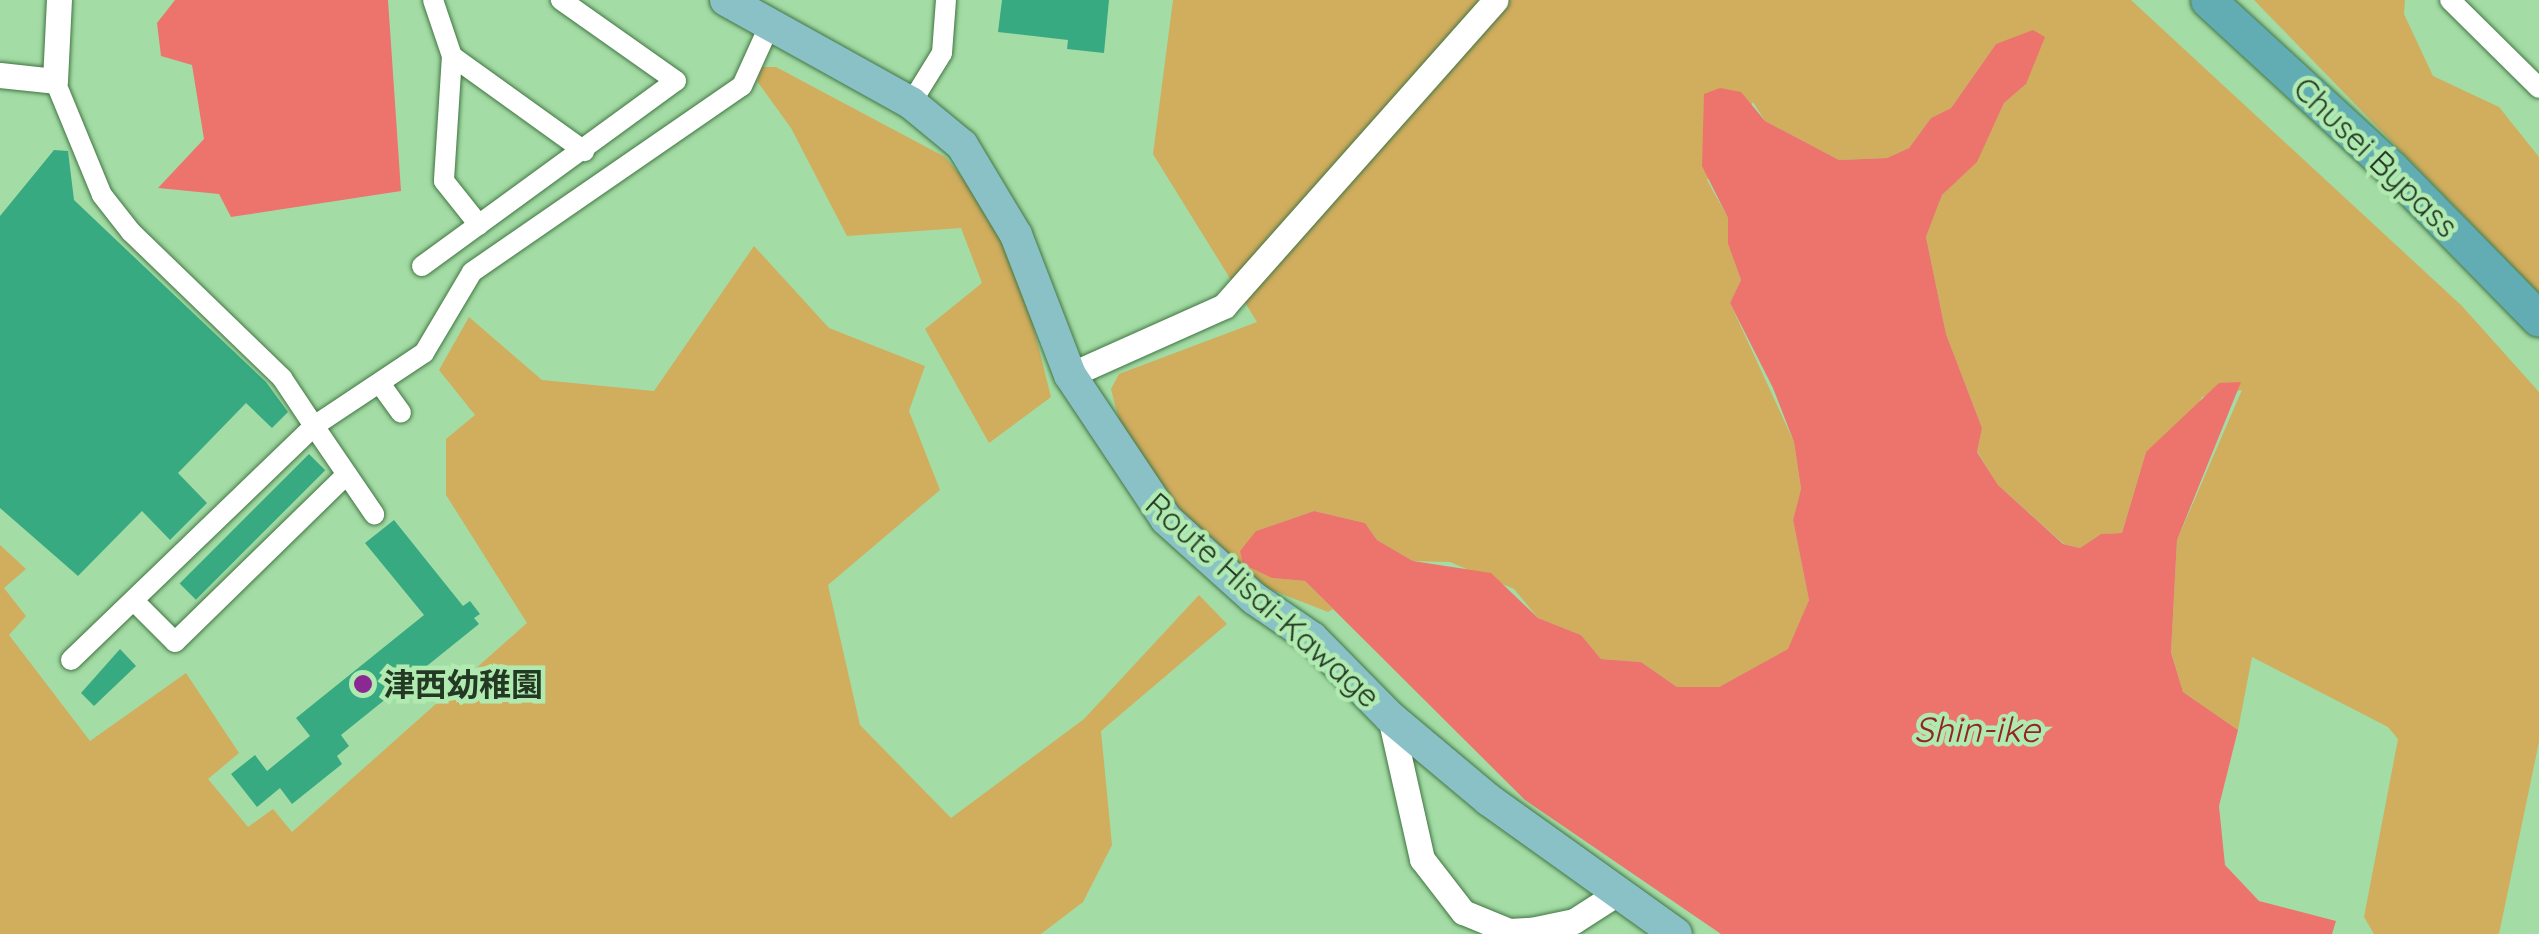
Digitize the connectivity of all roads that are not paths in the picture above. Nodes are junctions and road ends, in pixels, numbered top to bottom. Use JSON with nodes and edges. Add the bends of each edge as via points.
{"nodes":[{"id":1,"x":59,"y":0,"type":"edge"},
{"id":2,"x":433,"y":0,"type":"edge"},
{"id":3,"x":561,"y":0,"type":"edge"},
{"id":4,"x":726,"y":0,"type":"edge"},
{"id":5,"x":946,"y":0,"type":"edge"},
{"id":6,"x":1496,"y":0,"type":"edge"},
{"id":7,"x":2208,"y":0,"type":"edge"},
{"id":8,"x":2450,"y":0,"type":"edge"},
{"id":9,"x":770,"y":22,"type":"junction"},
{"id":10,"x":452,"y":56,"type":"junction"},
{"id":11,"x":0,"y":75,"type":"edge"},
{"id":12,"x":56,"y":81,"type":"junction"},
{"id":13,"x":2539,"y":88,"type":"edge"},
{"id":14,"x":911,"y":103,"type":"junction"},
{"id":15,"x":584,"y":150,"type":"junction"},
{"id":16,"x":479,"y":225,"type":"junction"},
{"id":17,"x":422,"y":266,"type":"dead end"},
{"id":18,"x":2539,"y":319,"type":"edge"},
{"id":19,"x":1070,"y":374,"type":"junction"},
{"id":20,"x":381,"y":385,"type":"junction"},
{"id":21,"x":402,"y":413,"type":"dead end"},
{"id":22,"x":314,"y":426,"type":"junction"},
{"id":23,"x":347,"y":474,"type":"junction"},
{"id":24,"x":374,"y":514,"type":"dead end"},
{"id":25,"x":134,"y":601,"type":"junction"},
{"id":26,"x":71,"y":660,"type":"dead end"},
{"id":27,"x":1390,"y":716,"type":"junction"},
{"id":28,"x":1616,"y":894,"type":"junction"},
{"id":29,"x":1676,"y":934,"type":"edge"}],
"edges":[{"from":1,"to":12,"type":"street"},
{"from":2,"to":10,"type":"street"},
{"from":3,"to":15,"type":"street","via":[[676,81]]},
{"from":4,"to":9,"type":"main road","name":"Route Hisai-Kawage"},
{"from":5,"to":14,"type":"street","via":[[942,53]]},
{"from":6,"to":19,"type":"street","via":[[1224,306]]},
{"from":7,"to":18,"type":"highway","name":"Chusei Bypass","via":[[2392,168]]},
{"from":8,"to":13,"type":"street"},
{"from":9,"to":14,"type":"main road","name":"Route Hisai-Kawage"},
{"from":9,"to":20,"type":"street","via":[[742,86],[472,272],[424,353]]},
{"from":10,"to":15,"type":"street"},
{"from":10,"to":16,"type":"street","via":[[444,181]]},
{"from":11,"to":12,"type":"street"},
{"from":12,"to":22,"type":"street","via":[[102,195],[130,232],[282,378]]},
{"from":14,"to":19,"type":"main road","name":"Route Hisai-Kawage","via":[[962,145],[994,190]]},
{"from":15,"to":16,"type":"street"},
{"from":16,"to":17,"type":"street"},
{"from":19,"to":27,"type":"main road","name":"Route Hisai-Kawage","via":[[1166,518],[1255,600],[1312,638]]},
{"from":20,"to":21,"type":"street"},
{"from":20,"to":22,"type":"street"},
{"from":22,"to":23,"type":"street"},
{"from":22,"to":25,"type":"street"},
{"from":23,"to":24,"type":"street"},
{"from":23,"to":25,"type":"street","via":[[175,642]]},
{"from":25,"to":26,"type":"street"},
{"from":27,"to":28,"type":"main road","name":"Route Hisai-Kawage"},
{"from":27,"to":28,"type":"street","via":[[1422,859],[1463,912],[1497,928],[1531,930],[1585,916]]},
{"from":28,"to":29,"type":"main road","name":"Route Hisai-Kawage"}]}
